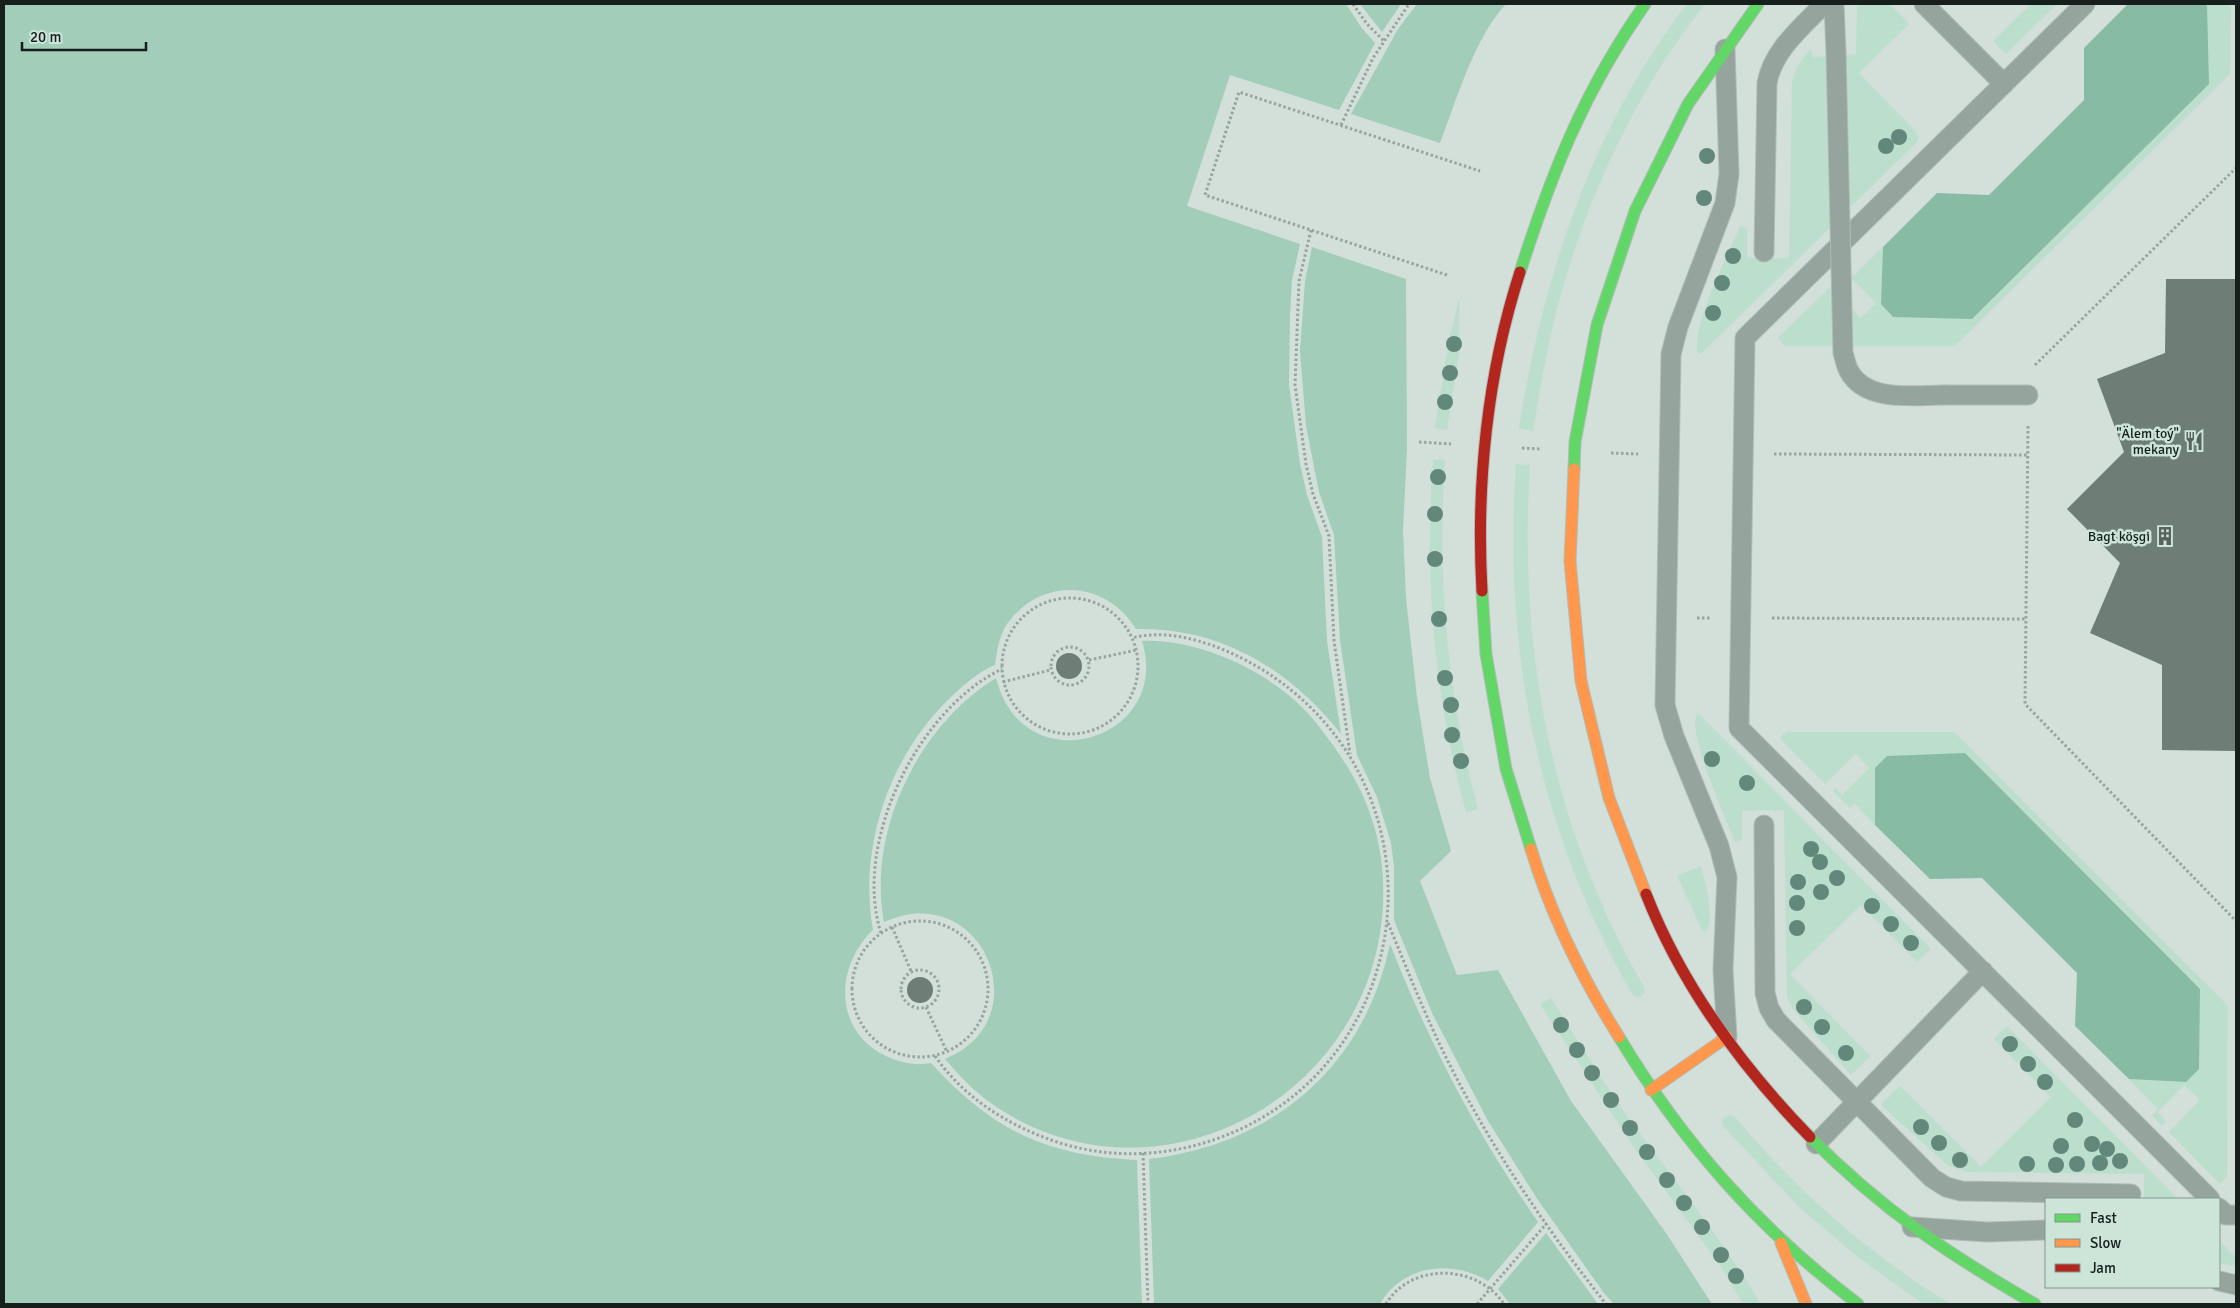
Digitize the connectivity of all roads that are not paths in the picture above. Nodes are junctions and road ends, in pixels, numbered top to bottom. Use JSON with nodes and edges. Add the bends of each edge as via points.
{"nodes":[{"id":1,"x":1645,"y":4,"type":"edge"},
{"id":2,"x":1758,"y":4,"type":"edge"},
{"id":3,"x":1824,"y":4,"type":"edge"},
{"id":4,"x":1834,"y":4,"type":"edge"},
{"id":5,"x":1924,"y":4,"type":"edge"},
{"id":6,"x":2085,"y":4,"type":"edge"},
{"id":7,"x":1725,"y":48,"type":"junction"},
{"id":8,"x":2004,"y":84,"type":"junction"},
{"id":9,"x":1764,"y":252,"type":"dead end"},
{"id":10,"x":2028,"y":395,"type":"road end"},
{"id":11,"x":1764,"y":825,"type":"dead end"},
{"id":12,"x":1982,"y":971,"type":"junction"},
{"id":13,"x":1727,"y":1037,"type":"junction"},
{"id":14,"x":1651,"y":1090,"type":"junction"},
{"id":15,"x":1856,"y":1101,"type":"junction"},
{"id":16,"x":1816,"y":1144,"type":"junction"},
{"id":17,"x":2131,"y":1194,"type":"dead end"},
{"id":18,"x":2209,"y":1198,"type":"edge"},
{"id":19,"x":2220,"y":1209,"type":"edge"},
{"id":20,"x":2236,"y":1215,"type":"edge"},
{"id":21,"x":1910,"y":1227,"type":"junction"},
{"id":22,"x":2045,"y":1230,"type":"edge"},
{"id":23,"x":1780,"y":1239,"type":"junction"},
{"id":24,"x":2220,"y":1281,"type":"edge"},
{"id":25,"x":2236,"y":1285,"type":"edge"},
{"id":26,"x":1806,"y":1304,"type":"edge"},
{"id":27,"x":1858,"y":1304,"type":"edge"},
{"id":28,"x":2035,"y":1304,"type":"edge"}],
"edges":[{"from":1,"to":14,"type":"street","via":[[1594,87],[1559,157],[1530,230],[1508,306],[1492,383],[1481,461],[1478,539],[1480,618],[1490,696],[1505,773],[1527,848],[1555,922],[1589,992],[1629,1060]]},
{"from":2,"to":7,"type":"street"},
{"from":3,"to":9,"type":"lane","via":[[1793,36],[1769,72]]},
{"from":4,"to":10,"type":"lane","bridge":true,"via":[[1843,353],[1849,372],[1866,390],[1886,394]]},
{"from":5,"to":8,"type":"lane"},
{"from":6,"to":8,"type":"lane"},
{"from":7,"to":13,"type":"lane","via":[[1729,174],[1725,202],[1671,354],[1666,706],[1674,736],[1719,846],[1727,878],[1723,970]]},
{"from":7,"to":13,"type":"street","via":[[1661,153],[1630,221],[1606,292],[1587,364],[1576,429],[1569,513],[1570,588],[1577,662],[1591,736],[1611,808],[1637,878],[1669,945]]},
{"from":8,"to":12,"type":"lane","via":[[1745,338],[1738,728]]},
{"from":11,"to":15,"type":"lane","via":[[1765,993],[1768,1008]]},
{"from":12,"to":15,"type":"lane"},
{"from":12,"to":18,"type":"lane"},
{"from":13,"to":14,"type":"street"},
{"from":13,"to":16,"type":"street","via":[[1750,1070]]},
{"from":14,"to":23,"type":"street","via":[[1674,1124],[1724,1184]]},
{"from":15,"to":16,"type":"lane"},
{"from":15,"to":17,"type":"lane","via":[[1932,1178],[1946,1187],[1961,1191]]},
{"from":16,"to":21,"type":"street"},
{"from":19,"to":20,"type":"lane","via":[[2226,1215]]},
{"from":21,"to":22,"type":"lane","via":[[1987,1232]]},
{"from":21,"to":28,"type":"street","via":[[1972,1269]]},
{"from":23,"to":26,"type":"street"},
{"from":23,"to":27,"type":"street"},
{"from":24,"to":25,"type":"lane"}]}
